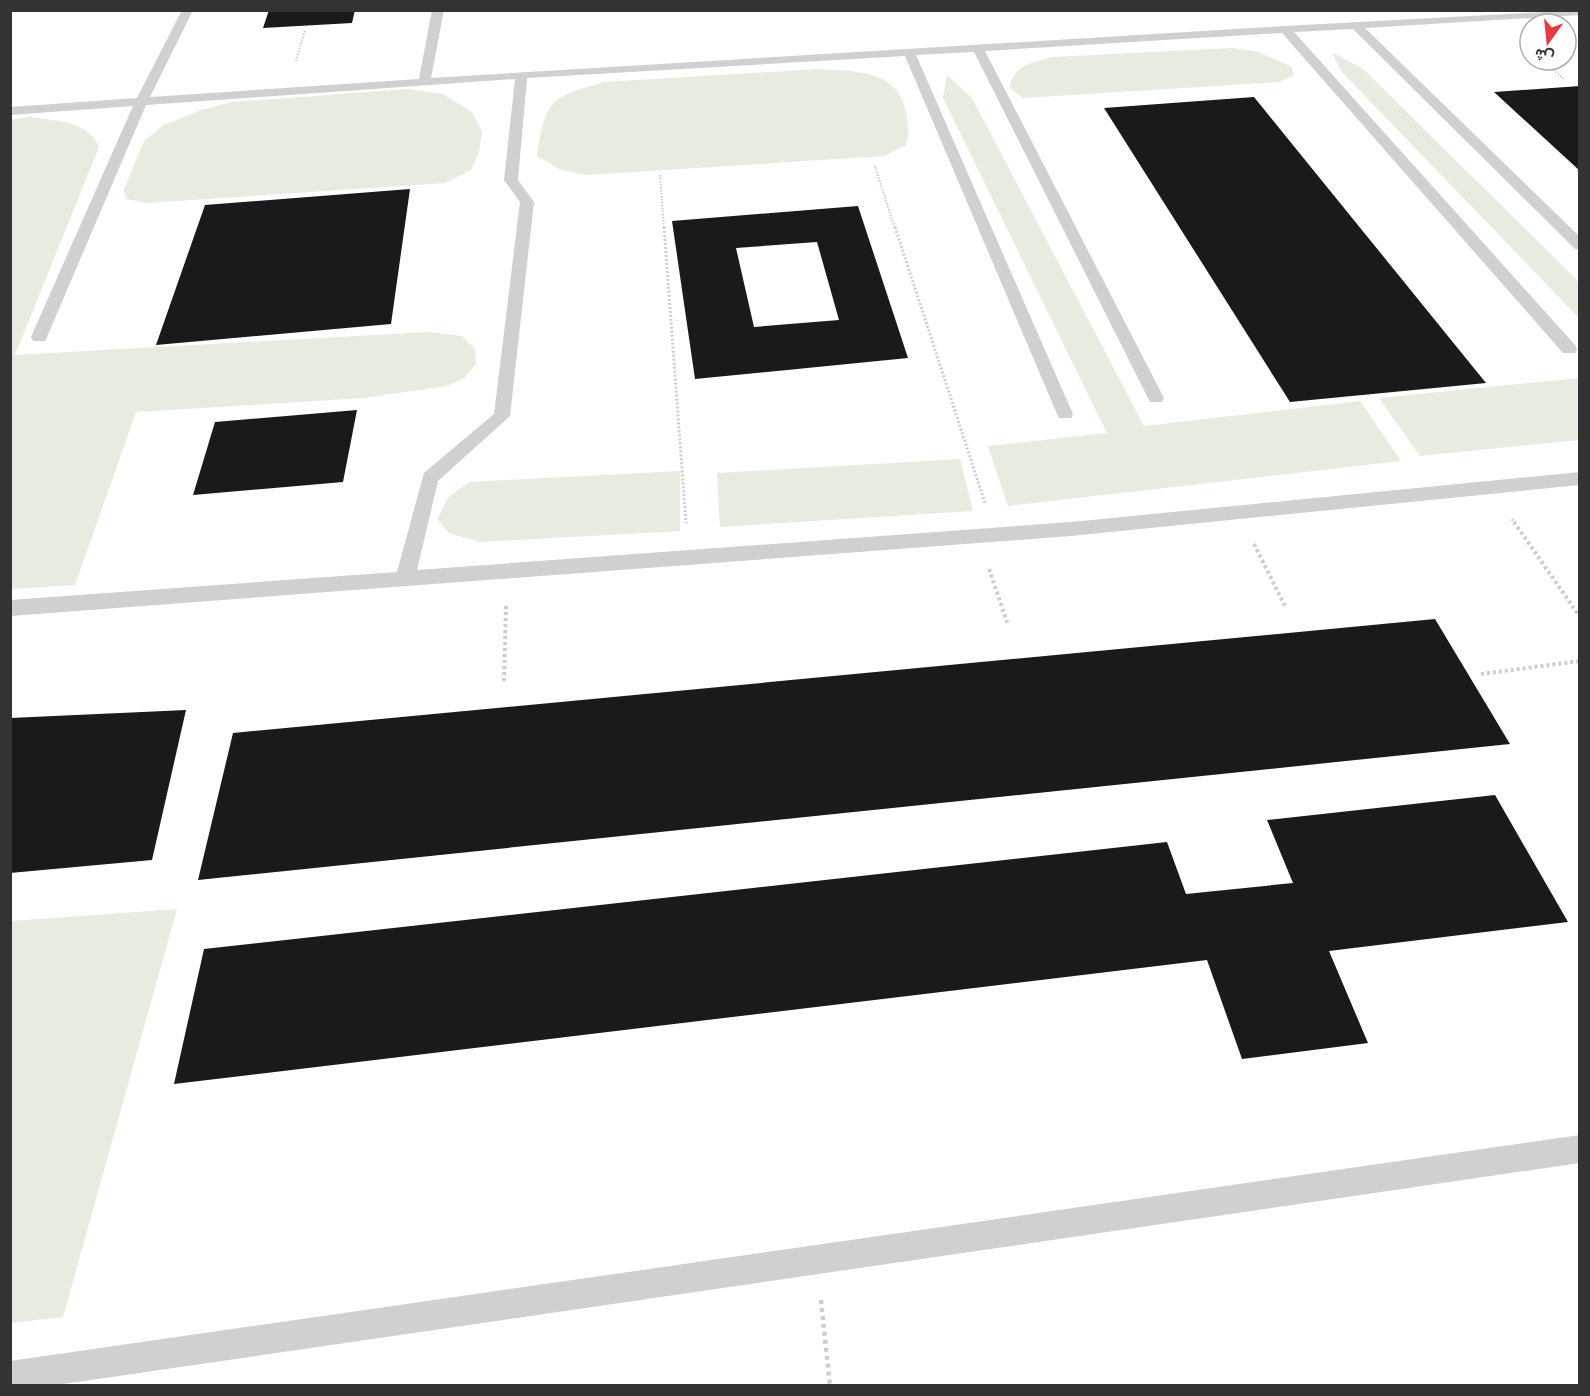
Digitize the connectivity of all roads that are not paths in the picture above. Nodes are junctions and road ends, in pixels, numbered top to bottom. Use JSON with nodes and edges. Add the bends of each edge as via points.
{"nodes":[{"id":1,"x":188,"y":10,"type":"edge"},
{"id":2,"x":438,"y":10,"type":"edge"},
{"id":3,"x":1580,"y":12,"type":"edge"},
{"id":4,"x":1355,"y":25,"type":"junction"},
{"id":5,"x":1285,"y":29,"type":"junction"},
{"id":6,"x":978,"y":48,"type":"junction"},
{"id":7,"x":909,"y":52,"type":"junction"},
{"id":8,"x":521,"y":75,"type":"junction"},
{"id":9,"x":424,"y":82,"type":"junction"},
{"id":10,"x":141,"y":102,"type":"junction"},
{"id":11,"x":10,"y":111,"type":"edge"},
{"id":12,"x":1580,"y":246,"type":"edge"},
{"id":13,"x":39,"y":337,"type":"dead end"},
{"id":14,"x":1569,"y":349,"type":"dead end"},
{"id":15,"x":1156,"y":398,"type":"dead end"},
{"id":16,"x":1065,"y":414,"type":"dead end"},
{"id":17,"x":1580,"y":478,"type":"edge"},
{"id":18,"x":405,"y":579,"type":"junction"},
{"id":19,"x":10,"y":608,"type":"edge"},
{"id":20,"x":1580,"y":1149,"type":"edge"},
{"id":21,"x":10,"y":1376,"type":"edge"}],
"edges":[{"from":1,"to":10,"type":"lane"},
{"from":2,"to":9,"type":"lane"},
{"from":3,"to":4,"type":"lane"},
{"from":4,"to":5,"type":"lane"},
{"from":4,"to":12,"type":"lane"},
{"from":5,"to":6,"type":"lane"},
{"from":5,"to":14,"type":"lane"},
{"from":6,"to":7,"type":"lane"},
{"from":6,"to":15,"type":"lane"},
{"from":7,"to":8,"type":"lane"},
{"from":7,"to":16,"type":"lane"},
{"from":8,"to":9,"type":"lane"},
{"from":8,"to":18,"type":"lane","via":[[511,180],[527,202],[502,416],[430,478]]},
{"from":9,"to":10,"type":"lane"},
{"from":10,"to":11,"type":"lane"},
{"from":10,"to":13,"type":"lane"},
{"from":17,"to":18,"type":"lane","via":[[987,536]]},
{"from":18,"to":19,"type":"lane"},
{"from":20,"to":21,"type":"lane"}]}
